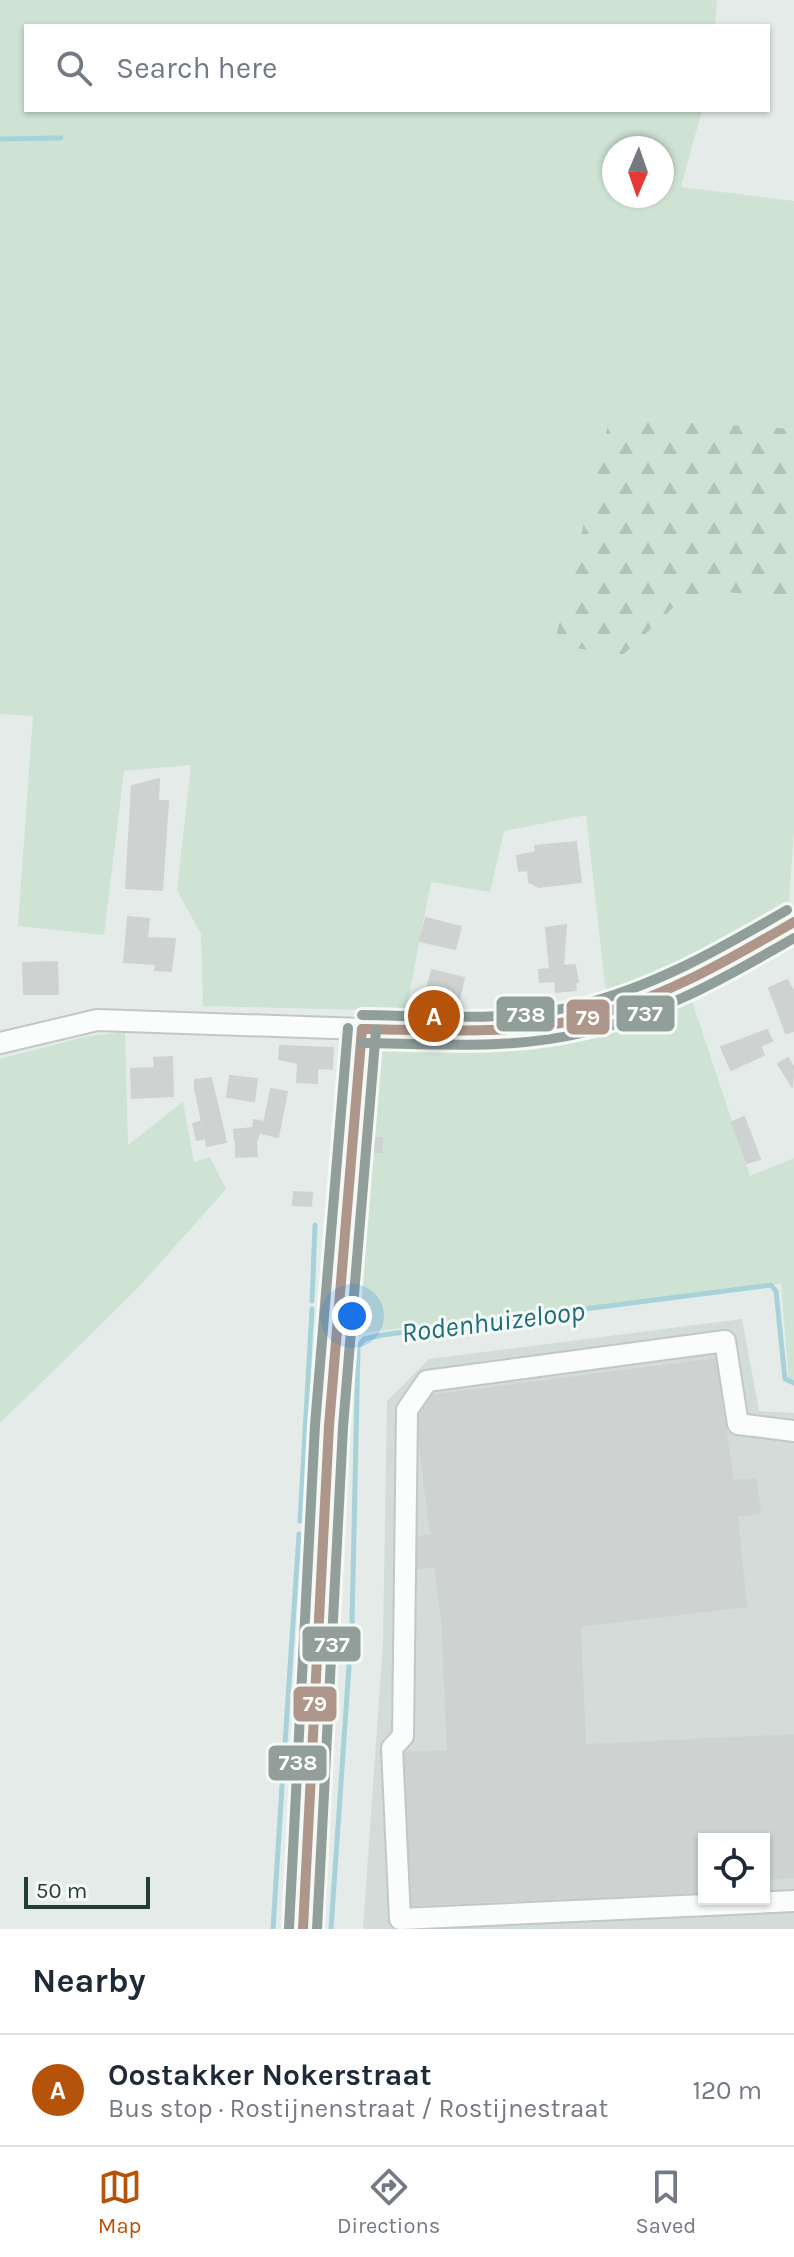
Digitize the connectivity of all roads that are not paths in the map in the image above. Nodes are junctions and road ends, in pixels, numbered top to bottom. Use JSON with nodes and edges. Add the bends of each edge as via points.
{"nodes":[{"id":1,"x":794,"y":922,"type":"edge"},
{"id":2,"x":362,"y":1029,"type":"junction"},
{"id":3,"x":0,"y":1043,"type":"edge"},
{"id":4,"x":794,"y":1431,"type":"edge"},
{"id":5,"x":794,"y":1901,"type":"edge"},
{"id":6,"x":303,"y":1929,"type":"edge"}],
"edges":[{"from":1,"to":2,"type":"street","via":[[683,984],[580,1020],[494,1031]]},
{"from":2,"to":3,"type":"street","via":[[97,1020]]},
{"from":2,"to":6,"type":"street","via":[[329,1426]]},
{"from":4,"to":5,"type":"street","via":[[738,1424],[725,1341],[427,1381],[407,1410],[403,1736],[392,1748],[400,1919]]}]}
